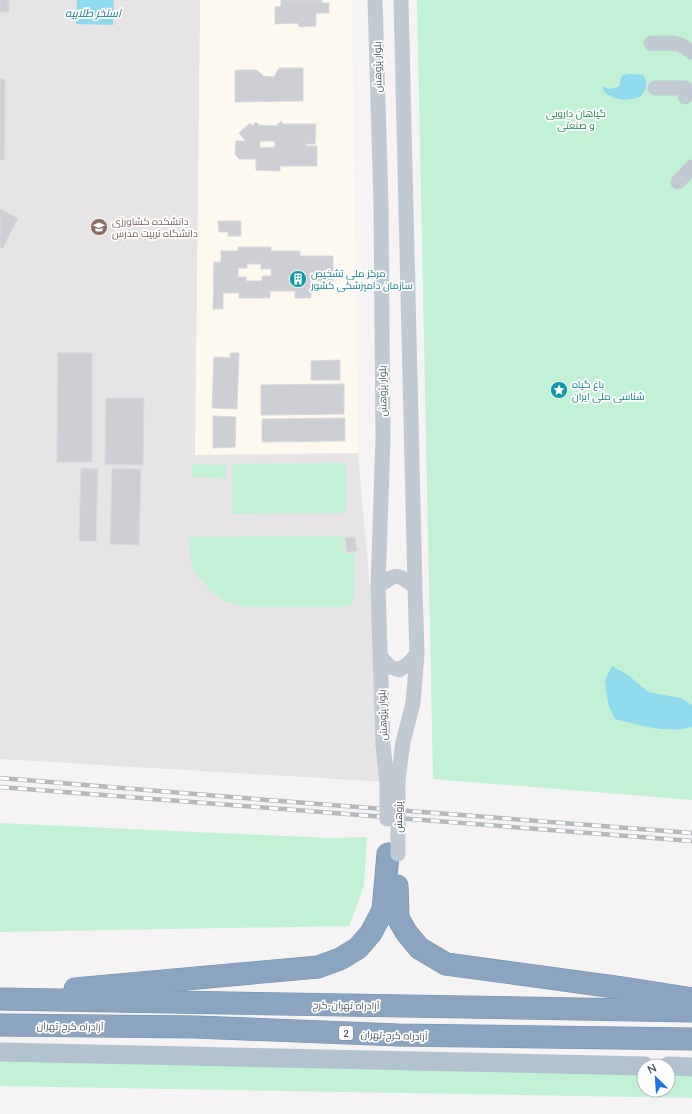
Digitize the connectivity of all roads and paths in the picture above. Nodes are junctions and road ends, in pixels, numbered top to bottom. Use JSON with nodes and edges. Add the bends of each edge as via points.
{"nodes":[{"id":1,"x":375,"y":0,"type":"edge"},
{"id":2,"x":401,"y":0,"type":"edge"},
{"id":3,"x":651,"y":43,"type":"dead end"},
{"id":4,"x":692,"y":52,"type":"edge"},
{"id":5,"x":676,"y":84,"type":"dead end"},
{"id":6,"x":655,"y":88,"type":"dead end"},
{"id":7,"x":692,"y":167,"type":"edge"},
{"id":8,"x":678,"y":182,"type":"dead end"},
{"id":9,"x":378,"y":587,"type":"junction"},
{"id":10,"x":414,"y":587,"type":"junction"},
{"id":11,"x":417,"y":654,"type":"junction"},
{"id":12,"x":380,"y":656,"type":"junction"},
{"id":13,"x":392,"y":781,"type":"junction"},
{"id":14,"x":393,"y":854,"type":"junction"},
{"id":15,"x":692,"y":999,"type":"edge"},
{"id":16,"x":10,"y":1000,"type":"edge"},
{"id":17,"x":692,"y":1011,"type":"edge"},
{"id":18,"x":0,"y":1025,"type":"edge"},
{"id":19,"x":692,"y":1039,"type":"edge"},
{"id":20,"x":0,"y":1052,"type":"edge"},
{"id":21,"x":636,"y":1066,"type":"edge"},
{"id":22,"x":676,"y":1066,"type":"edge"},
{"id":23,"x":692,"y":1067,"type":"edge"}],
"edges":[{"from":1,"to":9,"type":"street","name":"بلوار پژوهش","via":[[381,204],[383,430]]},
{"from":2,"to":10,"type":"street","name":"بلوار پژوهش"},
{"from":3,"to":4,"type":"street","via":[[680,44]]},
{"from":5,"to":6,"type":"street"},
{"from":7,"to":8,"type":"street"},
{"from":9,"to":10,"type":"street","via":[[396,576],[404,578]]},
{"from":9,"to":12,"type":"street","name":"بلوار پژوهش"},
{"from":10,"to":11,"type":"street","name":"بلوار پژوهش"},
{"from":11,"to":12,"type":"street","via":[[400,670],[390,667]]},
{"from":11,"to":13,"type":"street","name":"بلوار پژوهش","via":[[413,703]]},
{"from":12,"to":13,"type":"street","name":"بلوار پژوهش","via":[[383,745]]},
{"from":13,"to":14,"type":"street","name":"پژوهش","bridge":true},
{"from":14,"to":15,"type":"highway","via":[[398,918],[419,948],[446,964]]},
{"from":14,"to":16,"type":"highway","via":[[383,910],[371,933],[358,948],[340,959],[318,967],[63,990]]},
{"from":16,"to":17,"type":"highway","name":"آزادراه تهران-کرج"},
{"from":18,"to":19,"type":"highway","name":"آزادراه کرج-تهران","number":"2"},
{"from":20,"to":21,"type":"main road"},
{"from":22,"to":23,"type":"main road"}]}
